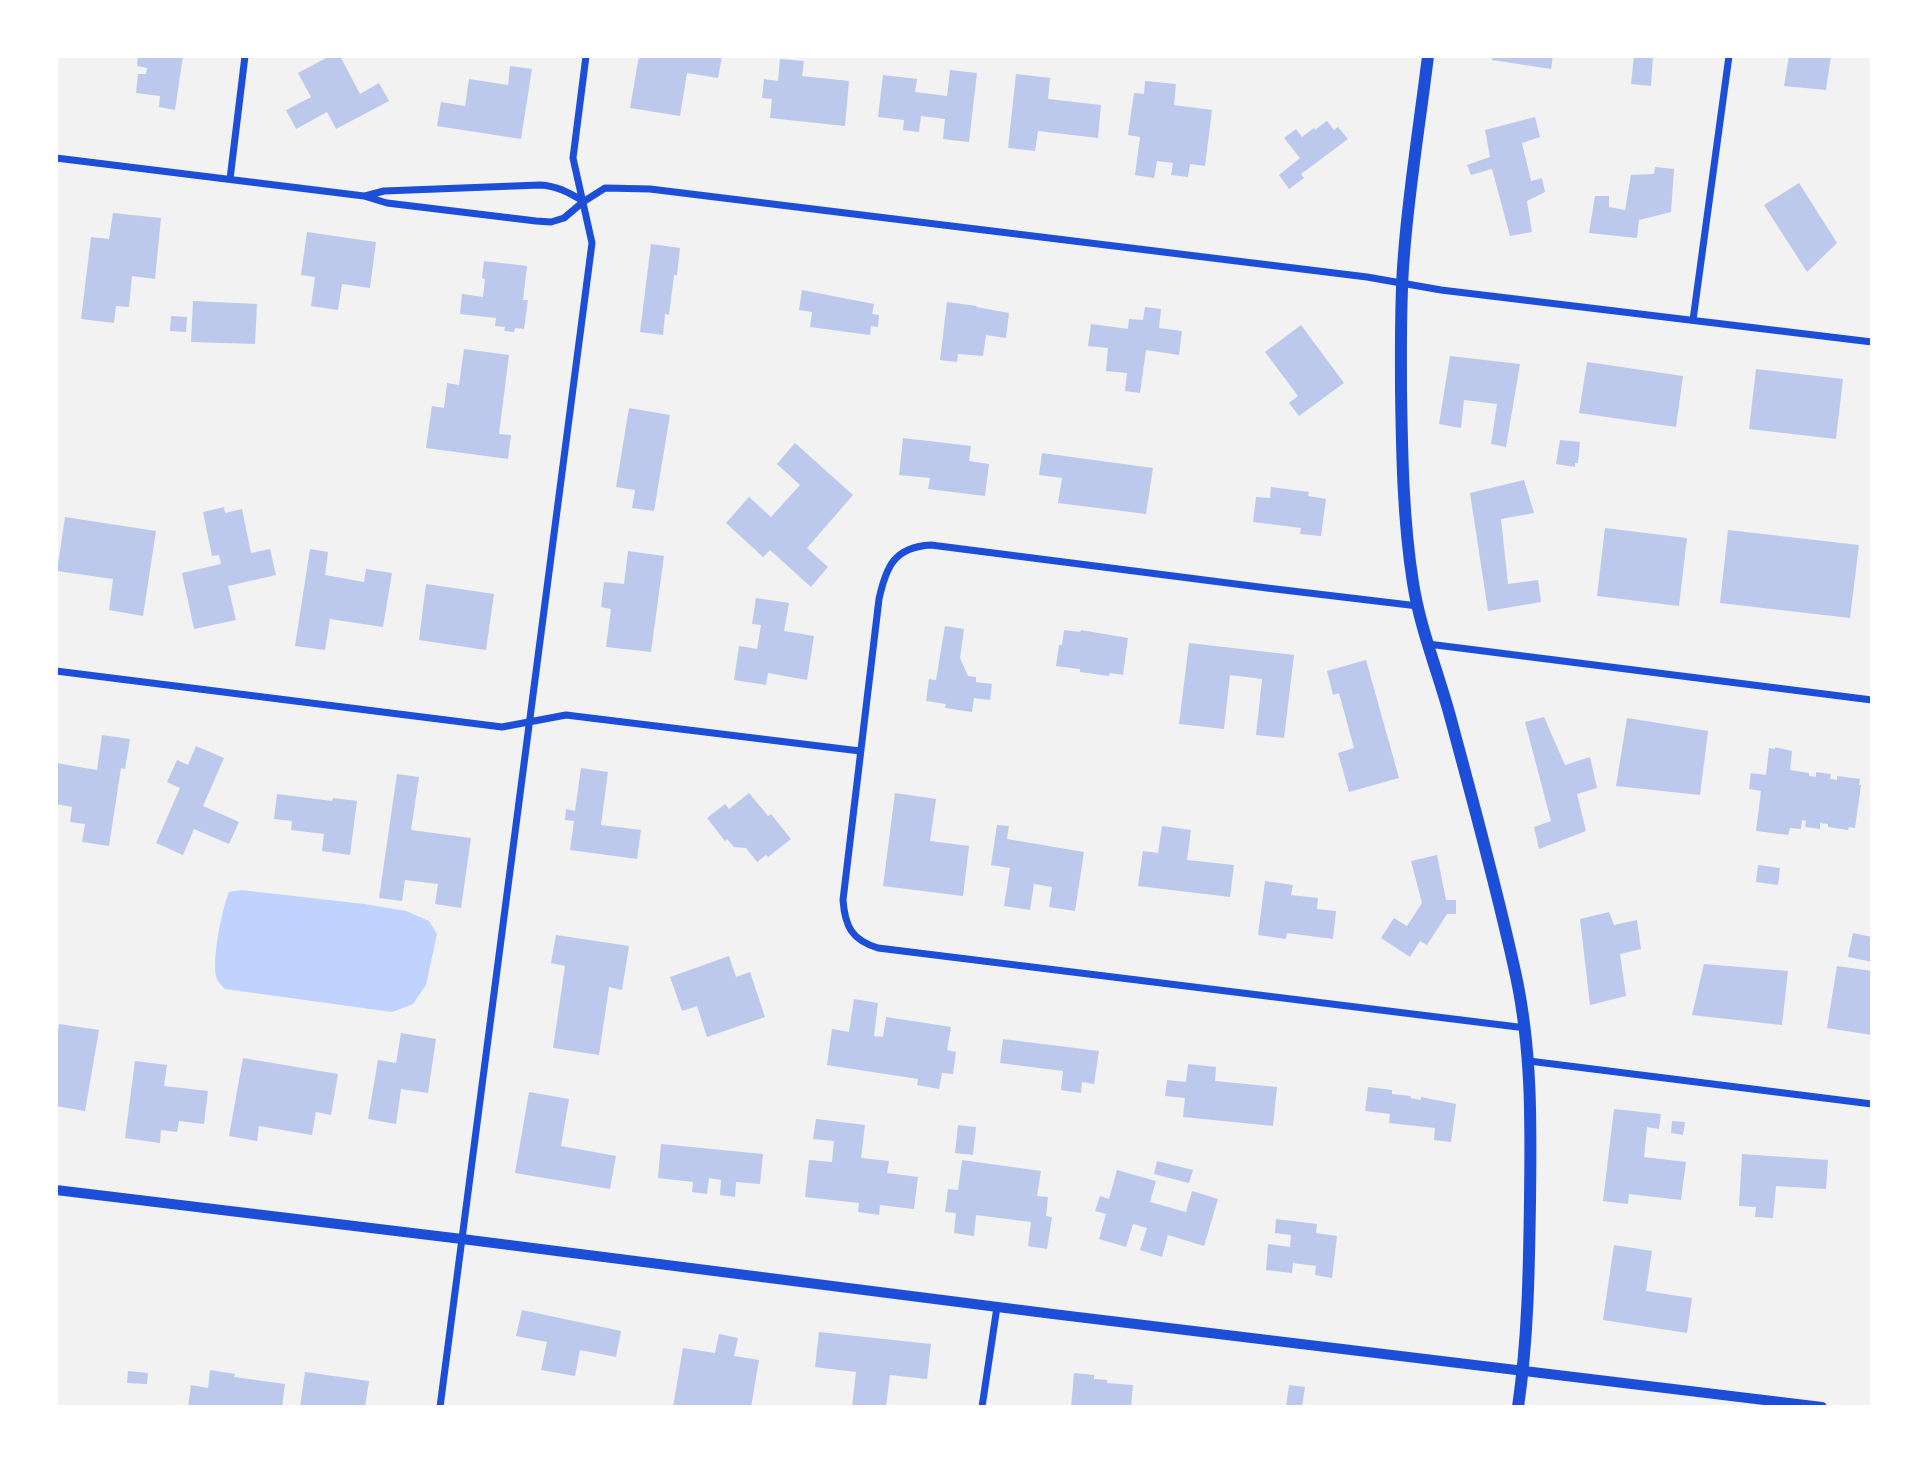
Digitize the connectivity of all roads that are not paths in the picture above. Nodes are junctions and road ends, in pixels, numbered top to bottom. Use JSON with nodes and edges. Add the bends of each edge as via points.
{"nodes":[{"id":1,"x":245,"y":56,"type":"edge"},
{"id":2,"x":586,"y":56,"type":"edge"},
{"id":3,"x":1428,"y":56,"type":"edge"},
{"id":4,"x":1729,"y":56,"type":"edge"},
{"id":5,"x":56,"y":158,"type":"edge"},
{"id":6,"x":230,"y":179,"type":"junction"},
{"id":7,"x":363,"y":196,"type":"junction"},
{"id":8,"x":583,"y":202,"type":"junction"},
{"id":9,"x":1402,"y":284,"type":"junction"},
{"id":10,"x":1693,"y":320,"type":"junction"},
{"id":11,"x":1872,"y":342,"type":"edge"},
{"id":12,"x":1418,"y":606,"type":"junction"},
{"id":13,"x":1428,"y":644,"type":"junction"},
{"id":14,"x":56,"y":671,"type":"edge"},
{"id":15,"x":1872,"y":700,"type":"edge"},
{"id":16,"x":530,"y":721,"type":"junction"},
{"id":17,"x":860,"y":751,"type":"junction"},
{"id":18,"x":1525,"y":1028,"type":"junction"},
{"id":19,"x":1529,"y":1061,"type":"junction"},
{"id":20,"x":1872,"y":1104,"type":"edge"},
{"id":21,"x":56,"y":1190,"type":"edge"},
{"id":22,"x":462,"y":1239,"type":"junction"},
{"id":23,"x":997,"y":1307,"type":"junction"},
{"id":24,"x":1524,"y":1372,"type":"junction"},
{"id":25,"x":1789,"y":1405,"type":"edge"},
{"id":26,"x":440,"y":1407,"type":"edge"},
{"id":27,"x":982,"y":1407,"type":"edge"},
{"id":28,"x":1518,"y":1407,"type":"edge"},
{"id":29,"x":1822,"y":1407,"type":"edge"}],
"edges":[{"from":1,"to":6,"type":"street"},
{"from":2,"to":8,"type":"street","via":[[573,158]]},
{"from":3,"to":9,"type":"main road"},
{"from":4,"to":10,"type":"street"},
{"from":5,"to":6,"type":"street"},
{"from":6,"to":7,"type":"street"},
{"from":7,"to":8,"type":"street","via":[[384,191],[540,185],[555,186]]},
{"from":7,"to":8,"type":"street","via":[[387,203],[551,222]]},
{"from":8,"to":9,"type":"street","via":[[605,188],[650,189]]},
{"from":8,"to":16,"type":"street","via":[[592,243]]},
{"from":9,"to":10,"type":"street"},
{"from":9,"to":12,"type":"main road","via":[[1403,464]]},
{"from":10,"to":11,"type":"street"},
{"from":12,"to":13,"type":"main road"},
{"from":12,"to":17,"type":"street","via":[[930,545],[910,548],[888,569],[883,582]]},
{"from":13,"to":15,"type":"street"},
{"from":13,"to":18,"type":"main road","via":[[1500,909]]},
{"from":14,"to":16,"type":"street","via":[[502,727]]},
{"from":16,"to":17,"type":"street","via":[[566,715]]},
{"from":16,"to":22,"type":"street"},
{"from":17,"to":18,"type":"street","via":[[843,900],[853,934],[878,948]]},
{"from":18,"to":19,"type":"main road"},
{"from":19,"to":20,"type":"street"},
{"from":19,"to":24,"type":"main road"},
{"from":21,"to":22,"type":"street"},
{"from":22,"to":23,"type":"street"},
{"from":22,"to":26,"type":"street"},
{"from":23,"to":24,"type":"street"},
{"from":23,"to":27,"type":"street"},
{"from":24,"to":25,"type":"street"},
{"from":24,"to":28,"type":"main road"},
{"from":25,"to":29,"type":"street"}]}
